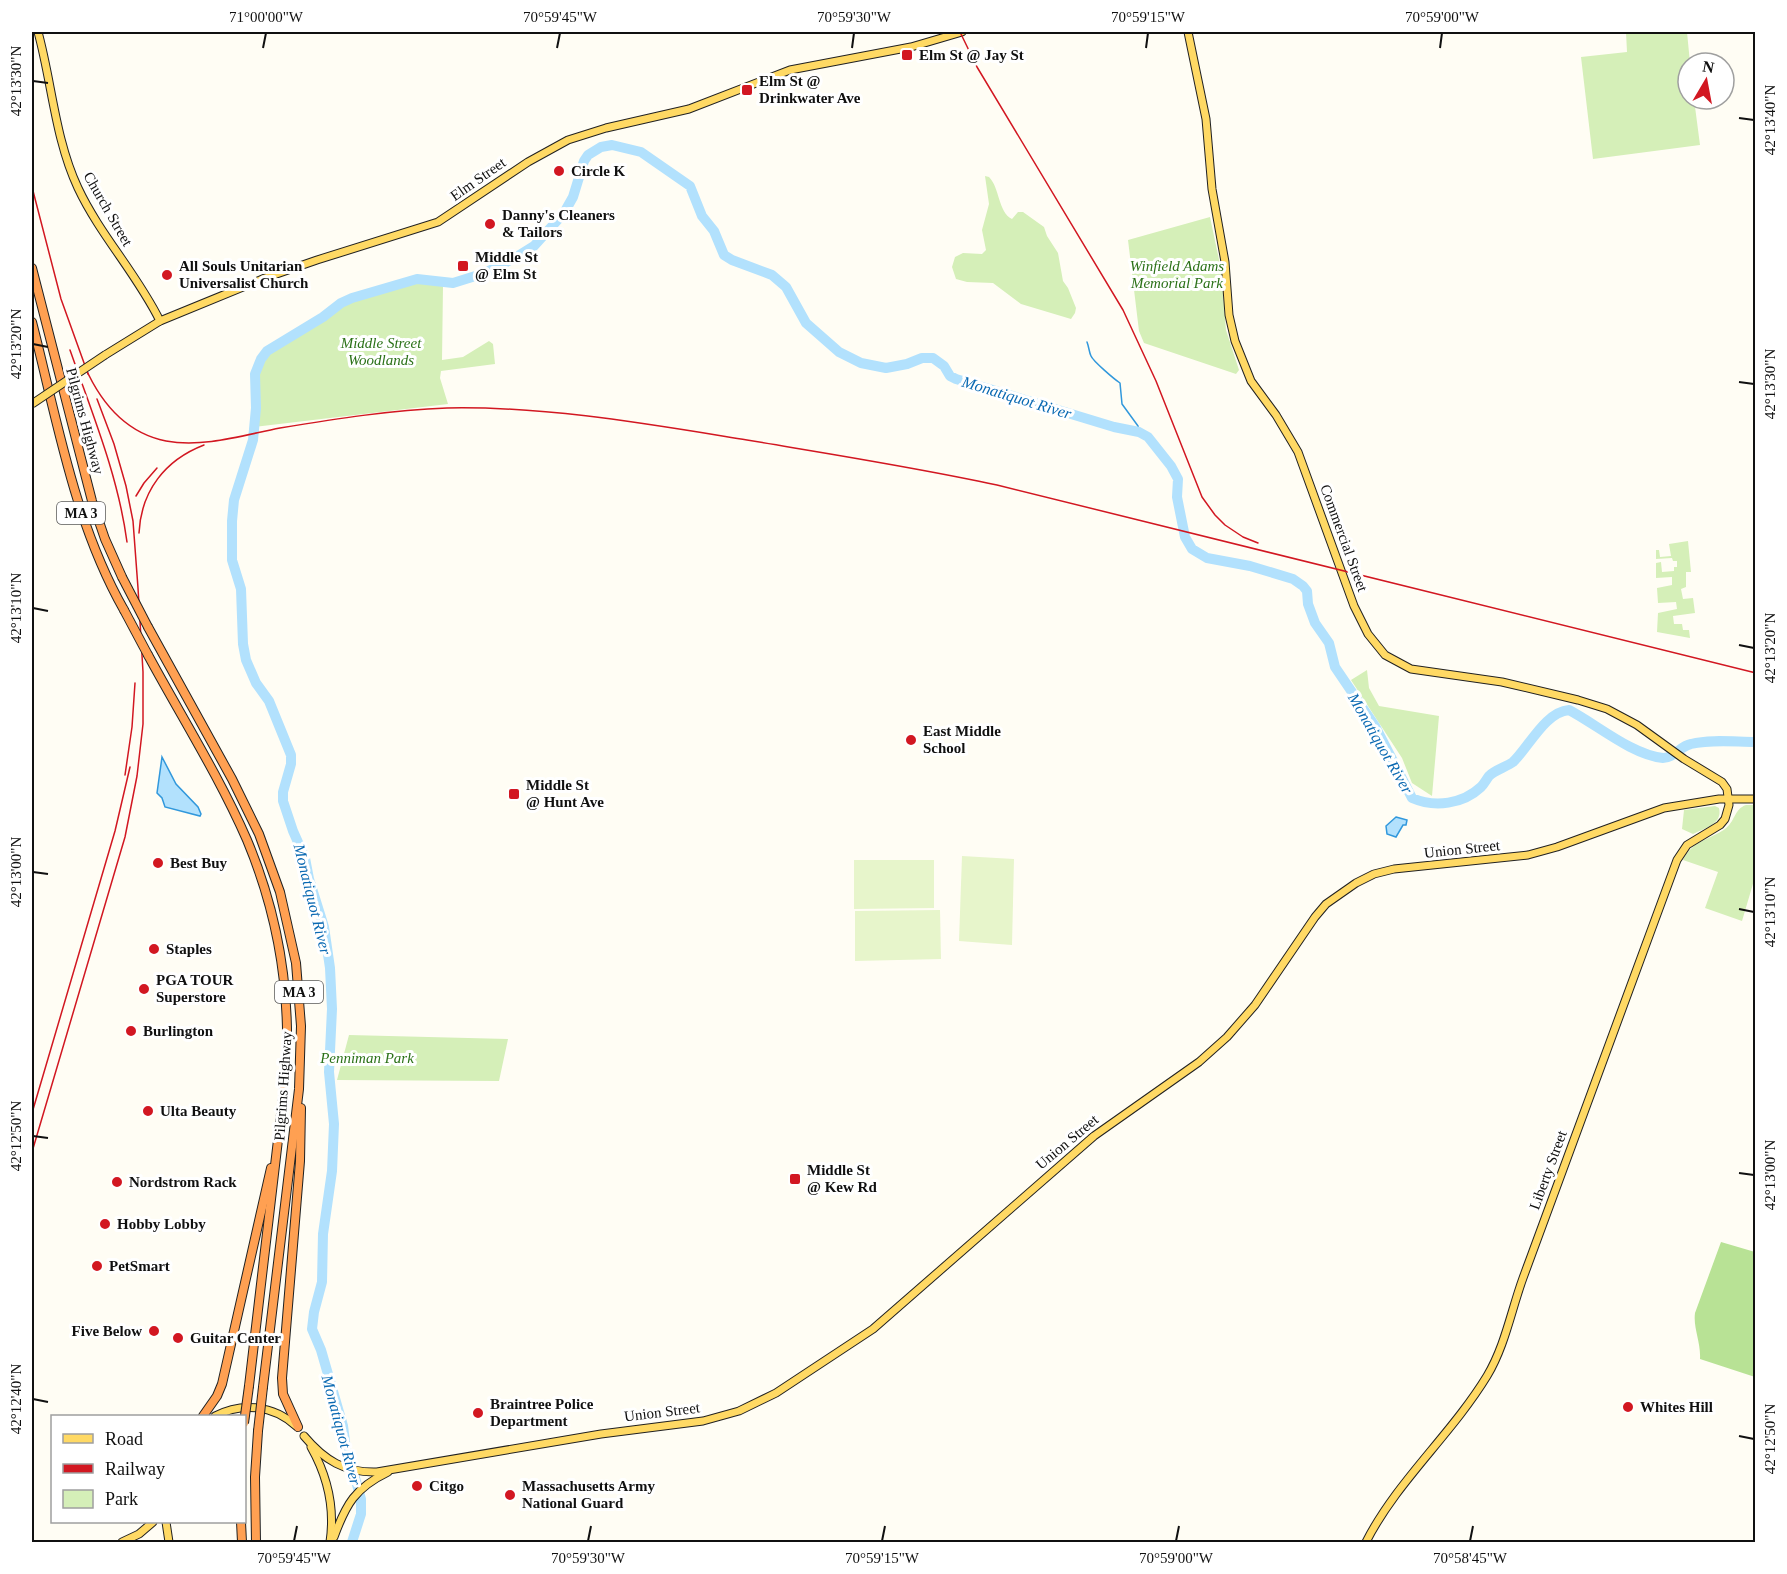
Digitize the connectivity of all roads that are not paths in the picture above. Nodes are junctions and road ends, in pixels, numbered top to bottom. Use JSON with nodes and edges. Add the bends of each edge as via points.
{"nodes":[{"id":1,"x":38,"y":32,"type":"edge"},
{"id":2,"x":962,"y":32,"type":"edge"},
{"id":3,"x":1188,"y":32,"type":"edge"},
{"id":4,"x":32,"y":268,"type":"edge"},
{"id":5,"x":160,"y":321,"type":"junction"},
{"id":6,"x":32,"y":322,"type":"edge"},
{"id":7,"x":32,"y":404,"type":"edge"},
{"id":8,"x":1728,"y":798,"type":"junction"},
{"id":9,"x":1755,"y":799,"type":"edge"},
{"id":10,"x":301,"y":1057,"type":"junction"},
{"id":11,"x":281,"y":1124,"type":"junction"},
{"id":12,"x":204,"y":1415,"type":"edge"},
{"id":13,"x":217,"y":1415,"type":"edge"},
{"id":14,"x":245,"y":1415,"type":"edge"},
{"id":15,"x":298,"y":1427,"type":"junction"},
{"id":16,"x":304,"y":1436,"type":"junction"},
{"id":17,"x":393,"y":1470,"type":"junction"},
{"id":18,"x":151,"y":1523,"type":"edge"},
{"id":19,"x":166,"y":1523,"type":"edge"},
{"id":20,"x":241,"y":1523,"type":"edge"},
{"id":21,"x":122,"y":1542,"type":"edge"},
{"id":22,"x":169,"y":1542,"type":"edge"},
{"id":23,"x":242,"y":1542,"type":"edge"},
{"id":24,"x":256,"y":1542,"type":"edge"},
{"id":25,"x":331,"y":1542,"type":"edge"},
{"id":26,"x":1366,"y":1542,"type":"edge"}],
"edges":[{"from":1,"to":5,"type":"main road","name":"Church Street","via":[[75,181]]},
{"from":2,"to":5,"type":"main road","name":"Elm Street","via":[[910,47],[790,70],[683,111],[568,140],[438,222],[298,266]]},
{"from":3,"to":8,"type":"main road","name":"Commercial Street","via":[[1206,119],[1212,189],[1235,341],[1247,375],[1298,452],[1354,606],[1373,641],[1390,658],[1411,669],[1495,681],[1602,708],[1637,725],[1722,782]]},
{"from":4,"to":10,"type":"highway","name":"Pilgrims Highway","number":"MA 3","bridge":true,"via":[[105,540],[246,806],[274,873],[297,973]]},
{"from":5,"to":7,"type":"main road","name":"Elm Street","bridge":true},
{"from":6,"to":11,"type":"highway","name":"Pilgrims Highway","number":"MA 3","bridge":true,"via":[[85,524],[104,573],[255,860],[281,959],[287,1062]]},
{"from":8,"to":9,"type":"main road"},
{"from":8,"to":17,"type":"main road","name":"Union Street","via":[[1664,808],[1539,853],[1394,869],[1350,886],[1318,913],[1258,1001],[1206,1056],[1087,1142],[873,1329],[760,1402],[703,1421],[601,1434]]},
{"from":8,"to":26,"type":"main road","name":"Liberty Street","via":[[1729,811],[1724,821],[1687,844],[1677,860],[1493,1366],[1388,1505]]},
{"from":10,"to":15,"type":"highway","via":[[300,1152],[282,1378],[284,1394]]},
{"from":10,"to":24,"type":"highway","name":"Pilgrims Highway","number":"MA 3","bridge":true,"via":[[258,1431]]},
{"from":11,"to":12,"type":"highway","via":[[222,1384]]},
{"from":11,"to":14,"type":"highway","name":"Pilgrims Highway","number":"MA 3","bridge":true},
{"from":13,"to":15,"type":"main road","via":[[234,1408],[258,1407],[280,1414]]},
{"from":15,"to":16,"type":"main road"},
{"from":16,"to":17,"type":"main road","name":"Union Street","via":[[342,1467],[366,1472]]},
{"from":16,"to":25,"type":"main road","via":[[329,1489]]},
{"from":17,"to":25,"type":"main road","name":"Union Street","via":[[368,1483],[350,1501]]},
{"from":18,"to":21,"type":"main road"},
{"from":19,"to":22,"type":"main road"},
{"from":20,"to":23,"type":"highway"}]}
